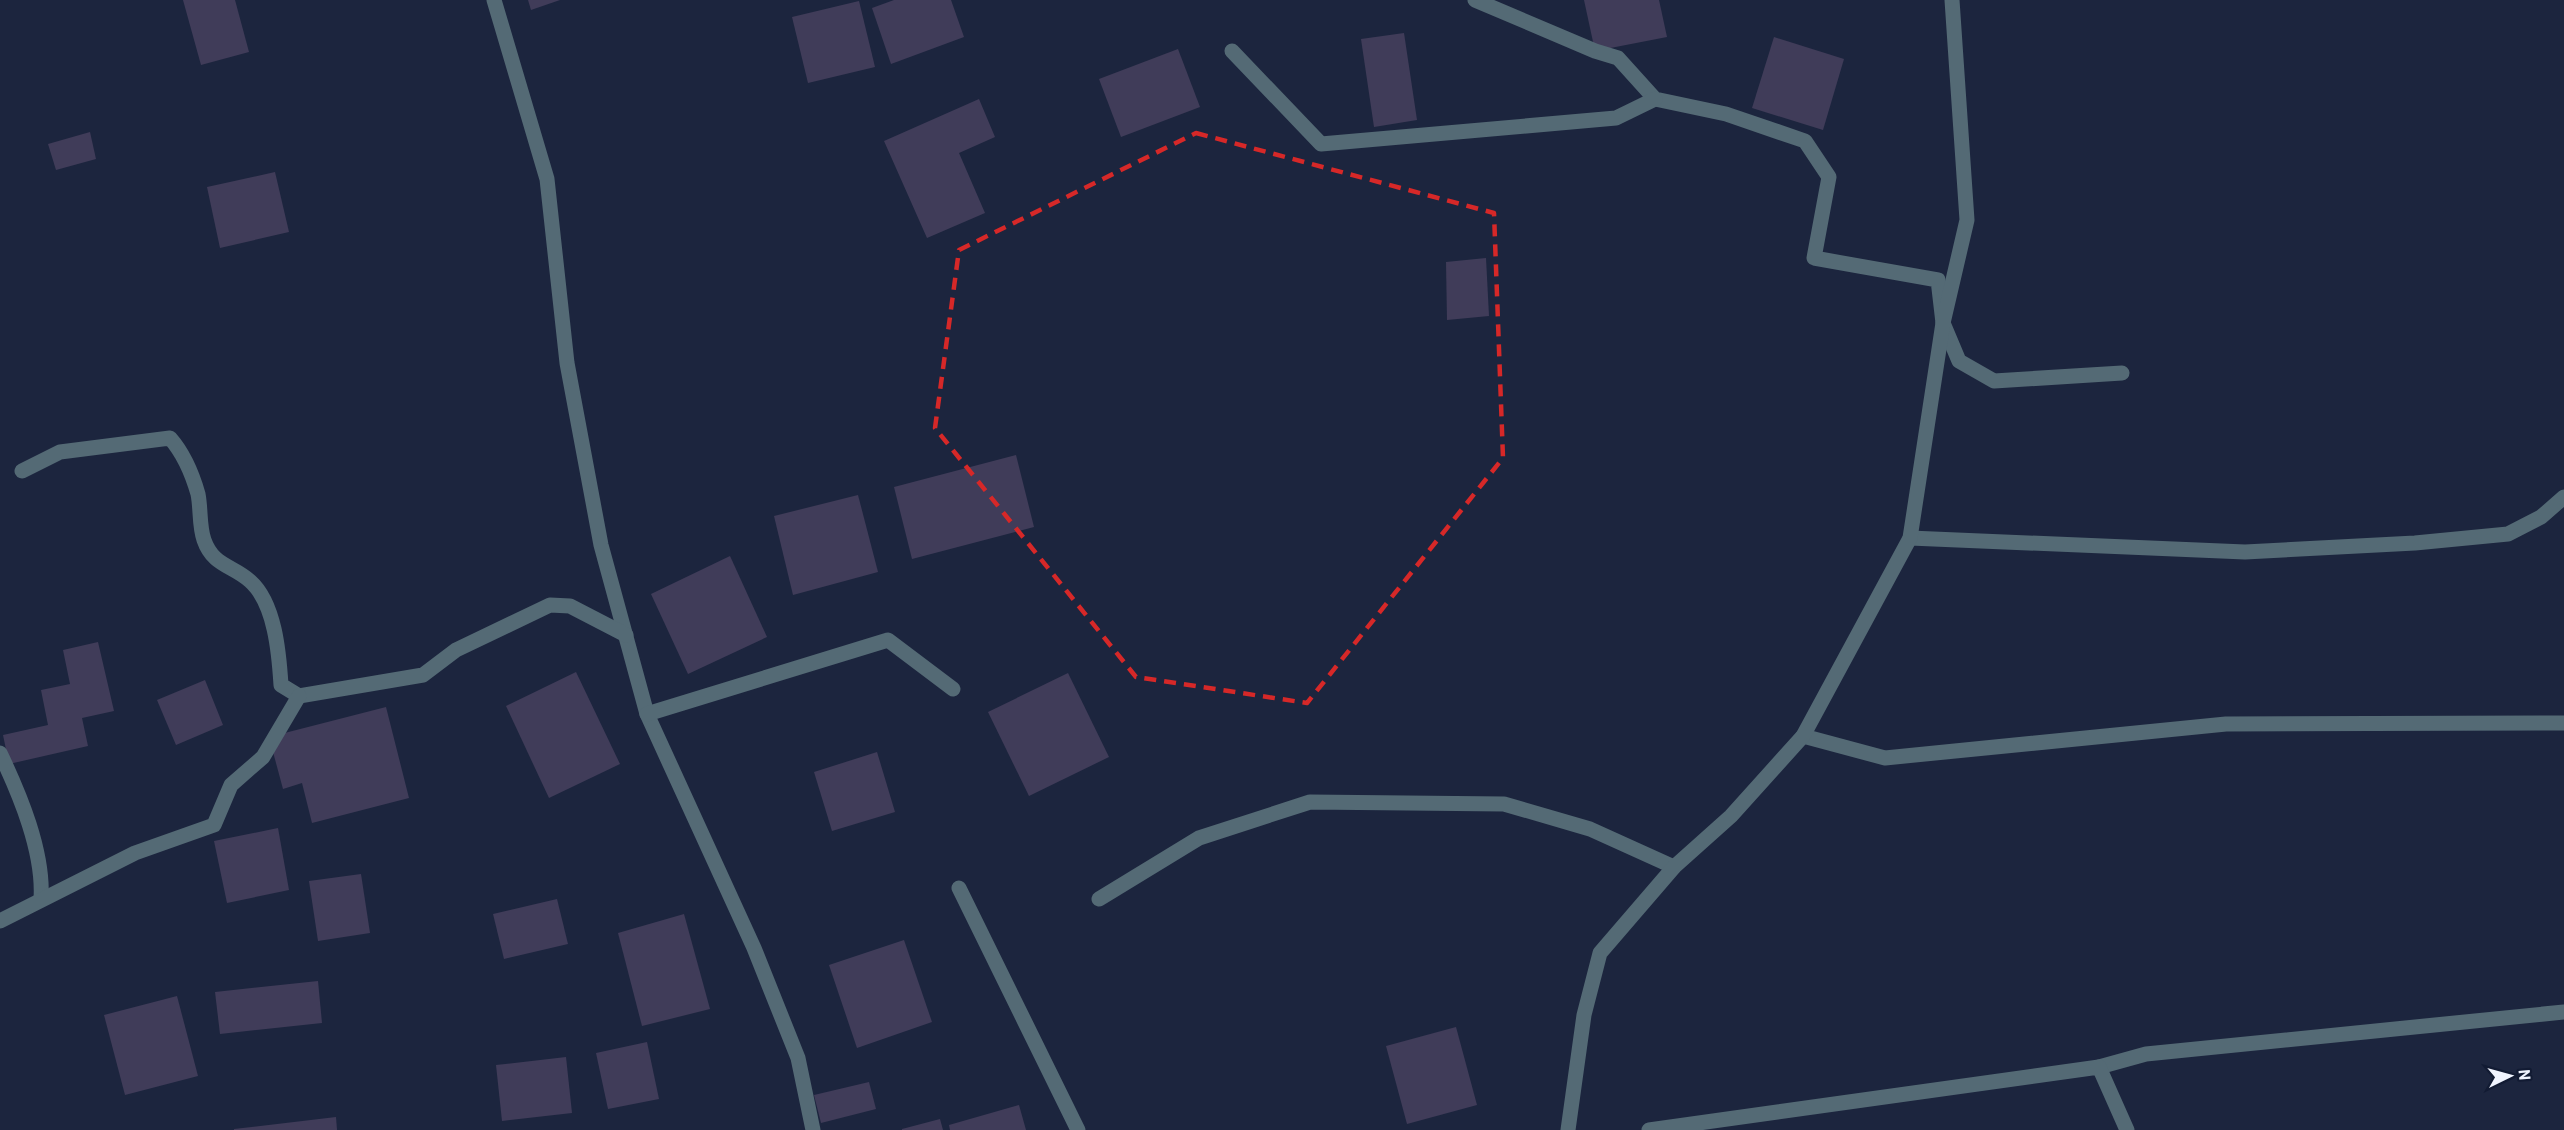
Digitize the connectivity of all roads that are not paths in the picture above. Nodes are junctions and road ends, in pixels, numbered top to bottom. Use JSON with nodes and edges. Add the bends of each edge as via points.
{"nodes":[{"id":1,"x":494,"y":0,"type":"edge"},
{"id":2,"x":1475,"y":0,"type":"edge"},
{"id":3,"x":1952,"y":0,"type":"edge"},
{"id":4,"x":1232,"y":51,"type":"dead end"},
{"id":5,"x":1655,"y":99,"type":"junction"},
{"id":6,"x":1943,"y":323,"type":"junction"},
{"id":7,"x":2122,"y":372,"type":"dead end"},
{"id":8,"x":22,"y":471,"type":"dead end"},
{"id":9,"x":2564,"y":497,"type":"edge"},
{"id":10,"x":1910,"y":538,"type":"junction"},
{"id":11,"x":626,"y":635,"type":"junction"},
{"id":12,"x":953,"y":689,"type":"dead end"},
{"id":13,"x":299,"y":696,"type":"junction"},
{"id":14,"x":647,"y":714,"type":"junction"},
{"id":15,"x":2564,"y":723,"type":"edge"},
{"id":16,"x":1803,"y":736,"type":"junction"},
{"id":17,"x":0,"y":753,"type":"edge"},
{"id":18,"x":1674,"y":867,"type":"junction"},
{"id":19,"x":959,"y":888,"type":"dead end"},
{"id":20,"x":41,"y":899,"type":"junction"},
{"id":21,"x":1099,"y":899,"type":"dead end"},
{"id":22,"x":0,"y":921,"type":"edge"},
{"id":23,"x":2564,"y":1012,"type":"edge"},
{"id":24,"x":2099,"y":1067,"type":"junction"},
{"id":25,"x":813,"y":1130,"type":"edge"},
{"id":26,"x":1078,"y":1130,"type":"edge"},
{"id":27,"x":1568,"y":1130,"type":"edge"},
{"id":28,"x":1649,"y":1130,"type":"edge"},
{"id":29,"x":2127,"y":1130,"type":"edge"}],
"edges":[{"from":1,"to":11,"type":"street","via":[[547,179],[567,363],[601,545]]},
{"from":2,"to":5,"type":"street","via":[[1618,58]]},
{"from":3,"to":6,"type":"street","via":[[1967,220]]},
{"from":4,"to":5,"type":"street","via":[[1322,144],[1616,118]]},
{"from":5,"to":6,"type":"street","via":[[1726,114],[1805,141],[1829,177],[1814,258],[1938,280]]},
{"from":6,"to":7,"type":"street","via":[[1959,361],[1994,381]]},
{"from":6,"to":10,"type":"street"},
{"from":8,"to":13,"type":"street","via":[[60,452],[170,438],[183,453],[198,494],[204,540],[214,559],[251,581],[264,600],[278,641],[281,684]]},
{"from":9,"to":10,"type":"street","via":[[2541,518],[2508,534],[2404,544],[2245,552]]},
{"from":10,"to":16,"type":"street"},
{"from":11,"to":13,"type":"street","via":[[570,606],[550,605],[456,650],[423,675]]},
{"from":11,"to":14,"type":"street"},
{"from":12,"to":14,"type":"street","via":[[888,640]]},
{"from":13,"to":20,"type":"street","via":[[263,757],[231,785],[214,825],[135,853]]},
{"from":14,"to":25,"type":"street","via":[[790,1036]]},
{"from":15,"to":16,"type":"street","via":[[2226,724],[1885,758]]},
{"from":16,"to":18,"type":"street","via":[[1731,816]]},
{"from":17,"to":20,"type":"street","via":[[19,794],[42,877]]},
{"from":18,"to":21,"type":"street","via":[[1590,829],[1504,804],[1310,802],[1199,838]]},
{"from":18,"to":27,"type":"street","via":[[1600,953],[1584,1015]]},
{"from":19,"to":26,"type":"street"},
{"from":20,"to":22,"type":"street"},
{"from":23,"to":24,"type":"street","via":[[2146,1054]]},
{"from":24,"to":28,"type":"street"},
{"from":24,"to":29,"type":"street"}]}
